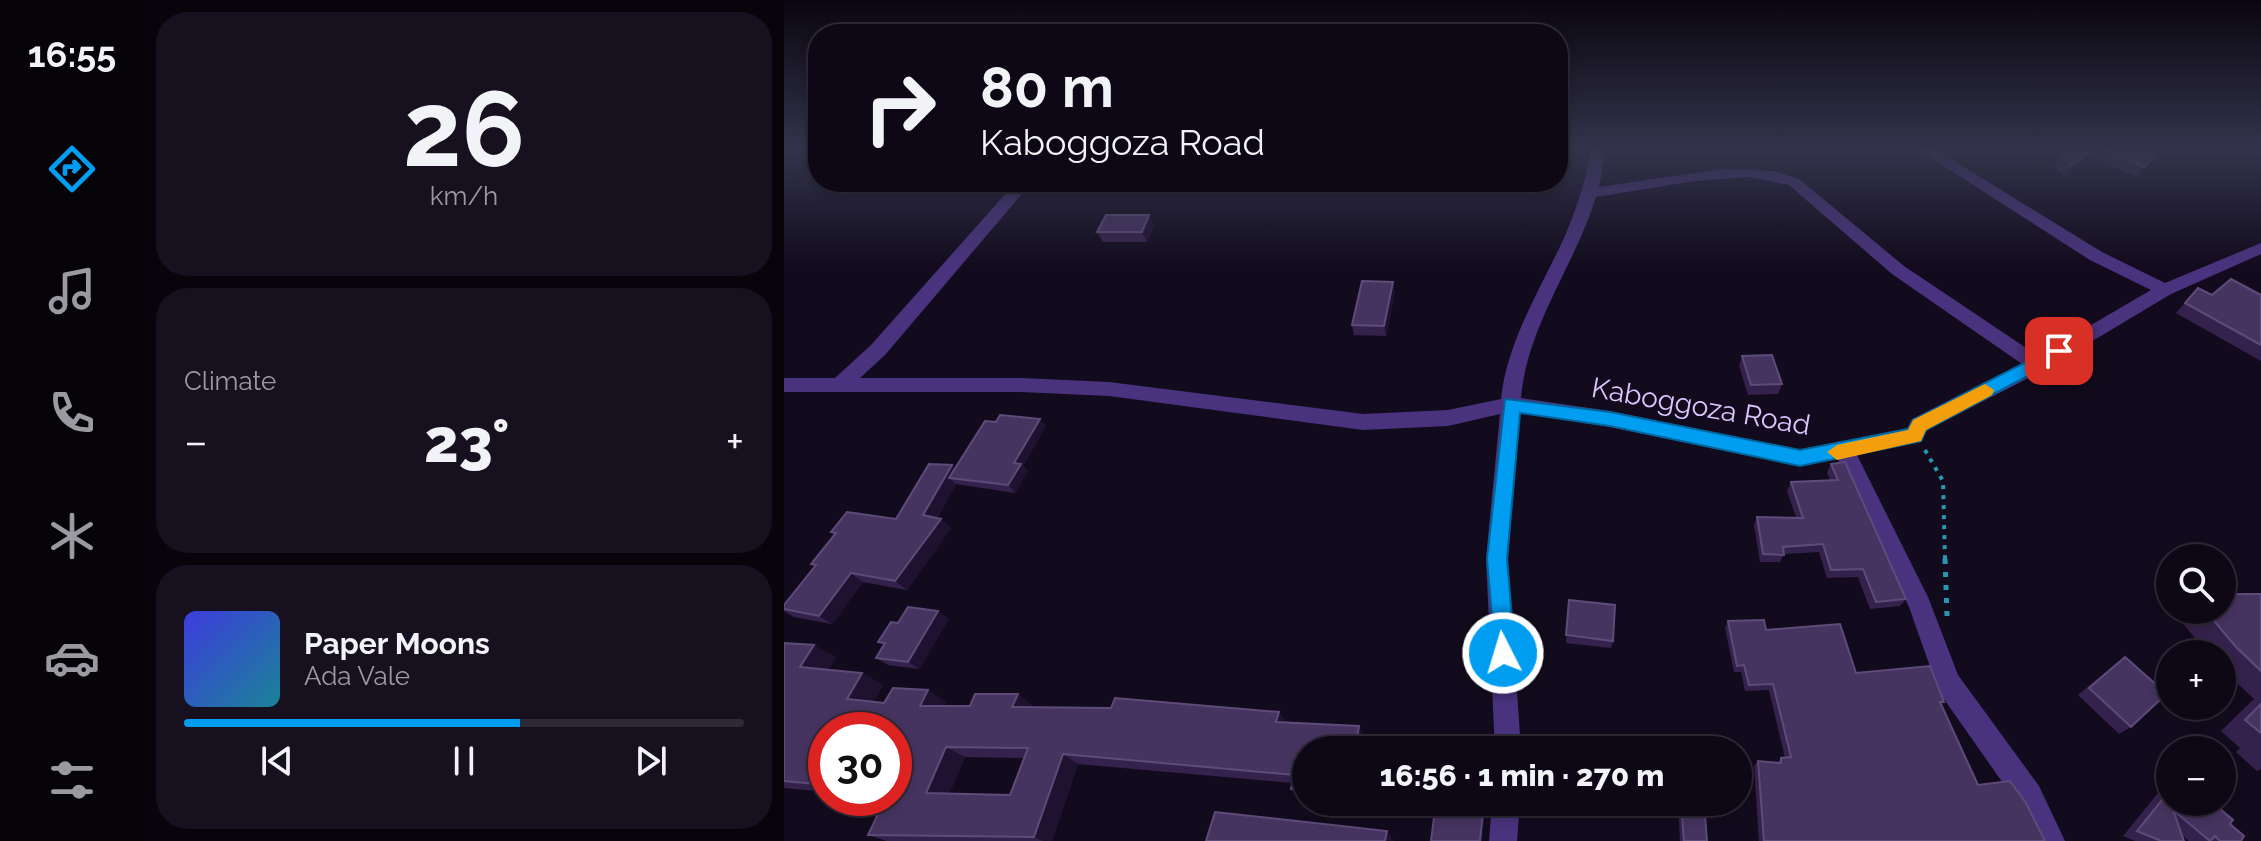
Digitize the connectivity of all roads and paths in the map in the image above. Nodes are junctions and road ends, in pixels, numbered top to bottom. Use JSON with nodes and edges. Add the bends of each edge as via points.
{"nodes":[{"id":1,"x":1593,"y":189,"type":"edge"},
{"id":2,"x":1621,"y":189,"type":"edge"},
{"id":3,"x":1803,"y":189,"type":"edge"},
{"id":4,"x":1989,"y":189,"type":"edge"},
{"id":5,"x":1015,"y":192,"type":"edge"},
{"id":6,"x":1592,"y":193,"type":"junction"},
{"id":7,"x":2261,"y":248,"type":"edge"},
{"id":8,"x":2165,"y":290,"type":"junction"},
{"id":9,"x":2037,"y":365,"type":"junction"},
{"id":10,"x":841,"y":384,"type":"junction"},
{"id":11,"x":784,"y":385,"type":"edge"},
{"id":12,"x":1512,"y":404,"type":"junction"},
{"id":13,"x":1914,"y":436,"type":"junction"},
{"id":14,"x":1845,"y":451,"type":"junction"},
{"id":15,"x":1946,"y":620,"type":"dead end"},
{"id":16,"x":1507,"y":736,"type":"edge"},
{"id":17,"x":1505,"y":816,"type":"edge"},
{"id":18,"x":1503,"y":841,"type":"edge"},
{"id":19,"x":2051,"y":841,"type":"edge"}],
"edges":[{"from":1,"to":6,"type":"street"},
{"from":2,"to":6,"type":"street"},
{"from":3,"to":9,"type":"street","via":[[1944,304]]},
{"from":4,"to":8,"type":"street","via":[[2096,256]]},
{"from":5,"to":10,"type":"street","via":[[878,350]]},
{"from":6,"to":12,"type":"street","via":[[1520,349]]},
{"from":7,"to":8,"type":"street","name":"Kaboggoza Road"},
{"from":8,"to":9,"type":"street","name":"Kaboggoza Road"},
{"from":9,"to":13,"type":"street","name":"Kaboggoza Road","via":[[1919,425]]},
{"from":10,"to":11,"type":"street"},
{"from":10,"to":12,"type":"street","via":[[1109,389],[1363,422],[1448,418]]},
{"from":12,"to":14,"type":"street","name":"Kaboggoza Road","via":[[1800,458]]},
{"from":12,"to":16,"type":"street","via":[[1497,559]]},
{"from":13,"to":14,"type":"street","name":"Kaboggoza Road"},
{"from":13,"to":15,"type":"path","via":[[1943,481]]},
{"from":14,"to":19,"type":"street","via":[[1914,592],[1948,683],[2029,796]]},
{"from":17,"to":18,"type":"street"}]}
